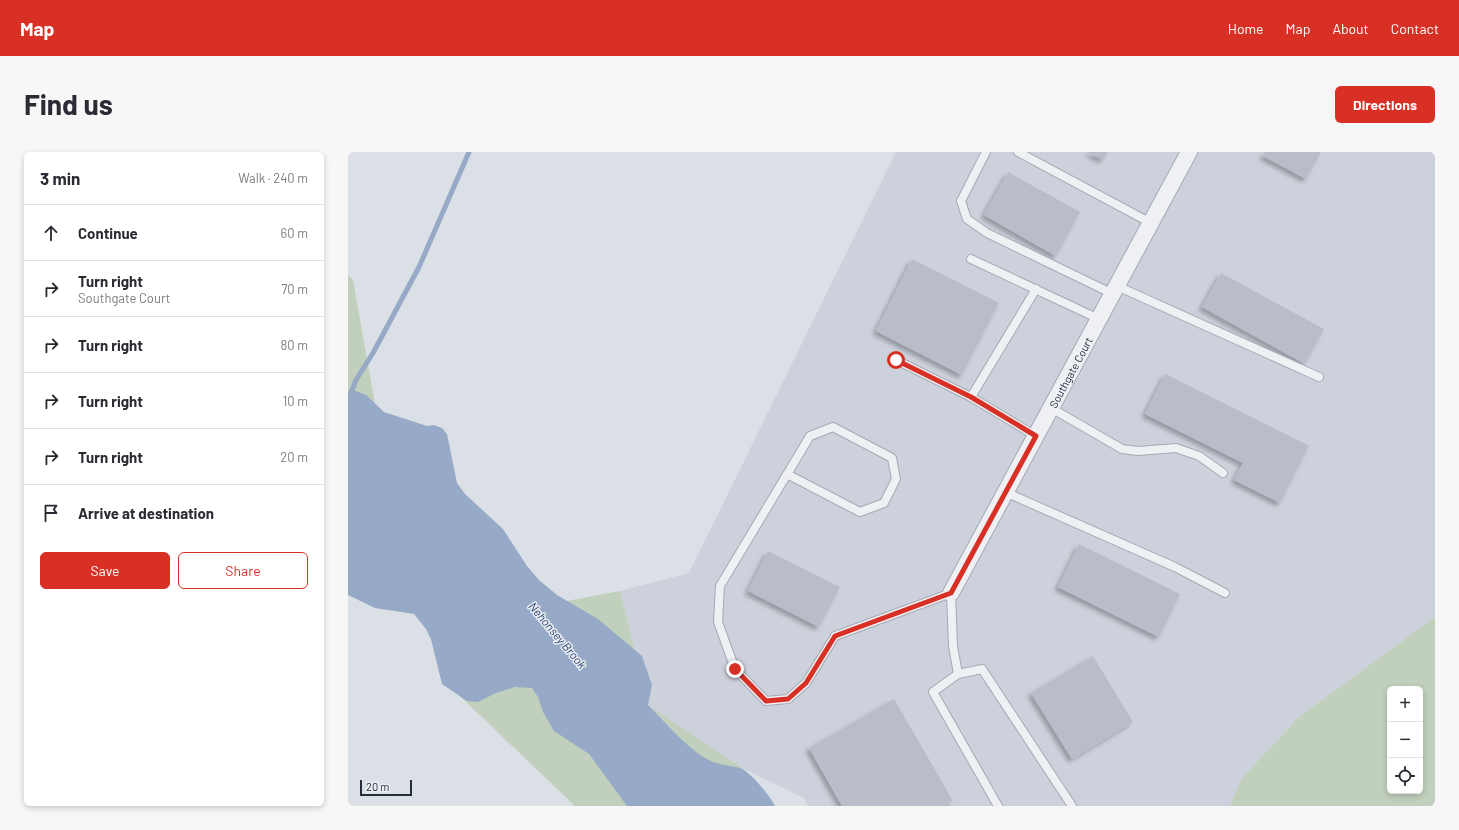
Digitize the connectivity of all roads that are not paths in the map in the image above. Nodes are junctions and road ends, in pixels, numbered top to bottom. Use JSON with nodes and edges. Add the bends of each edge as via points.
{"nodes":[{"id":1,"x":986,"y":152,"type":"edge"},
{"id":2,"x":1018,"y":152,"type":"edge"},
{"id":3,"x":1189,"y":152,"type":"edge"},
{"id":4,"x":1151,"y":223,"type":"junction"},
{"id":5,"x":971,"y":259,"type":"dead end"},
{"id":6,"x":1036,"y":289,"type":"junction"},
{"id":7,"x":1115,"y":290,"type":"junction"},
{"id":8,"x":1099,"y":319,"type":"junction"},
{"id":9,"x":896,"y":360,"type":"dead end"},
{"id":10,"x":1319,"y":377,"type":"dead end"},
{"id":11,"x":971,"y":397,"type":"junction"},
{"id":12,"x":1051,"y":408,"type":"junction"},
{"id":13,"x":1036,"y":436,"type":"junction"},
{"id":14,"x":1223,"y":473,"type":"dead end"},
{"id":15,"x":787,"y":474,"type":"junction"},
{"id":16,"x":1006,"y":492,"type":"junction"},
{"id":17,"x":951,"y":593,"type":"junction"},
{"id":18,"x":1224,"y":593,"type":"dead end"},
{"id":19,"x":958,"y":674,"type":"junction"},
{"id":20,"x":998,"y":806,"type":"edge"},
{"id":21,"x":1072,"y":806,"type":"edge"}],
"edges":[{"from":1,"to":7,"type":"lane","via":[[961,201],[967,219],[987,233]]},
{"from":2,"to":4,"type":"lane"},
{"from":3,"to":4,"type":"street","name":"Southgate Court"},
{"from":4,"to":7,"type":"street","name":"Southgate Court"},
{"from":5,"to":6,"type":"lane"},
{"from":6,"to":8,"type":"lane"},
{"from":6,"to":11,"type":"lane"},
{"from":7,"to":8,"type":"street","name":"Southgate Court"},
{"from":7,"to":10,"type":"lane"},
{"from":8,"to":12,"type":"street","name":"Southgate Court"},
{"from":9,"to":11,"type":"lane"},
{"from":11,"to":13,"type":"lane"},
{"from":12,"to":13,"type":"street","name":"Southgate Court"},
{"from":12,"to":14,"type":"lane","via":[[1122,449],[1138,451],[1176,448],[1199,456]]},
{"from":13,"to":16,"type":"street","name":"Southgate Court"},
{"from":15,"to":15,"type":"lane","via":[[810,436],[833,427],[892,458],[896,480],[884,503],[860,512]]},
{"from":15,"to":17,"type":"lane","via":[[720,586],[718,622],[735,669],[766,701],[788,699],[806,683],[835,636]]},
{"from":16,"to":17,"type":"street","name":"Southgate Court"},
{"from":16,"to":18,"type":"lane","via":[[1175,567]]},
{"from":17,"to":19,"type":"lane","via":[[953,646]]},
{"from":19,"to":20,"type":"lane","via":[[933,692]]},
{"from":19,"to":21,"type":"lane","via":[[982,669]]}]}
